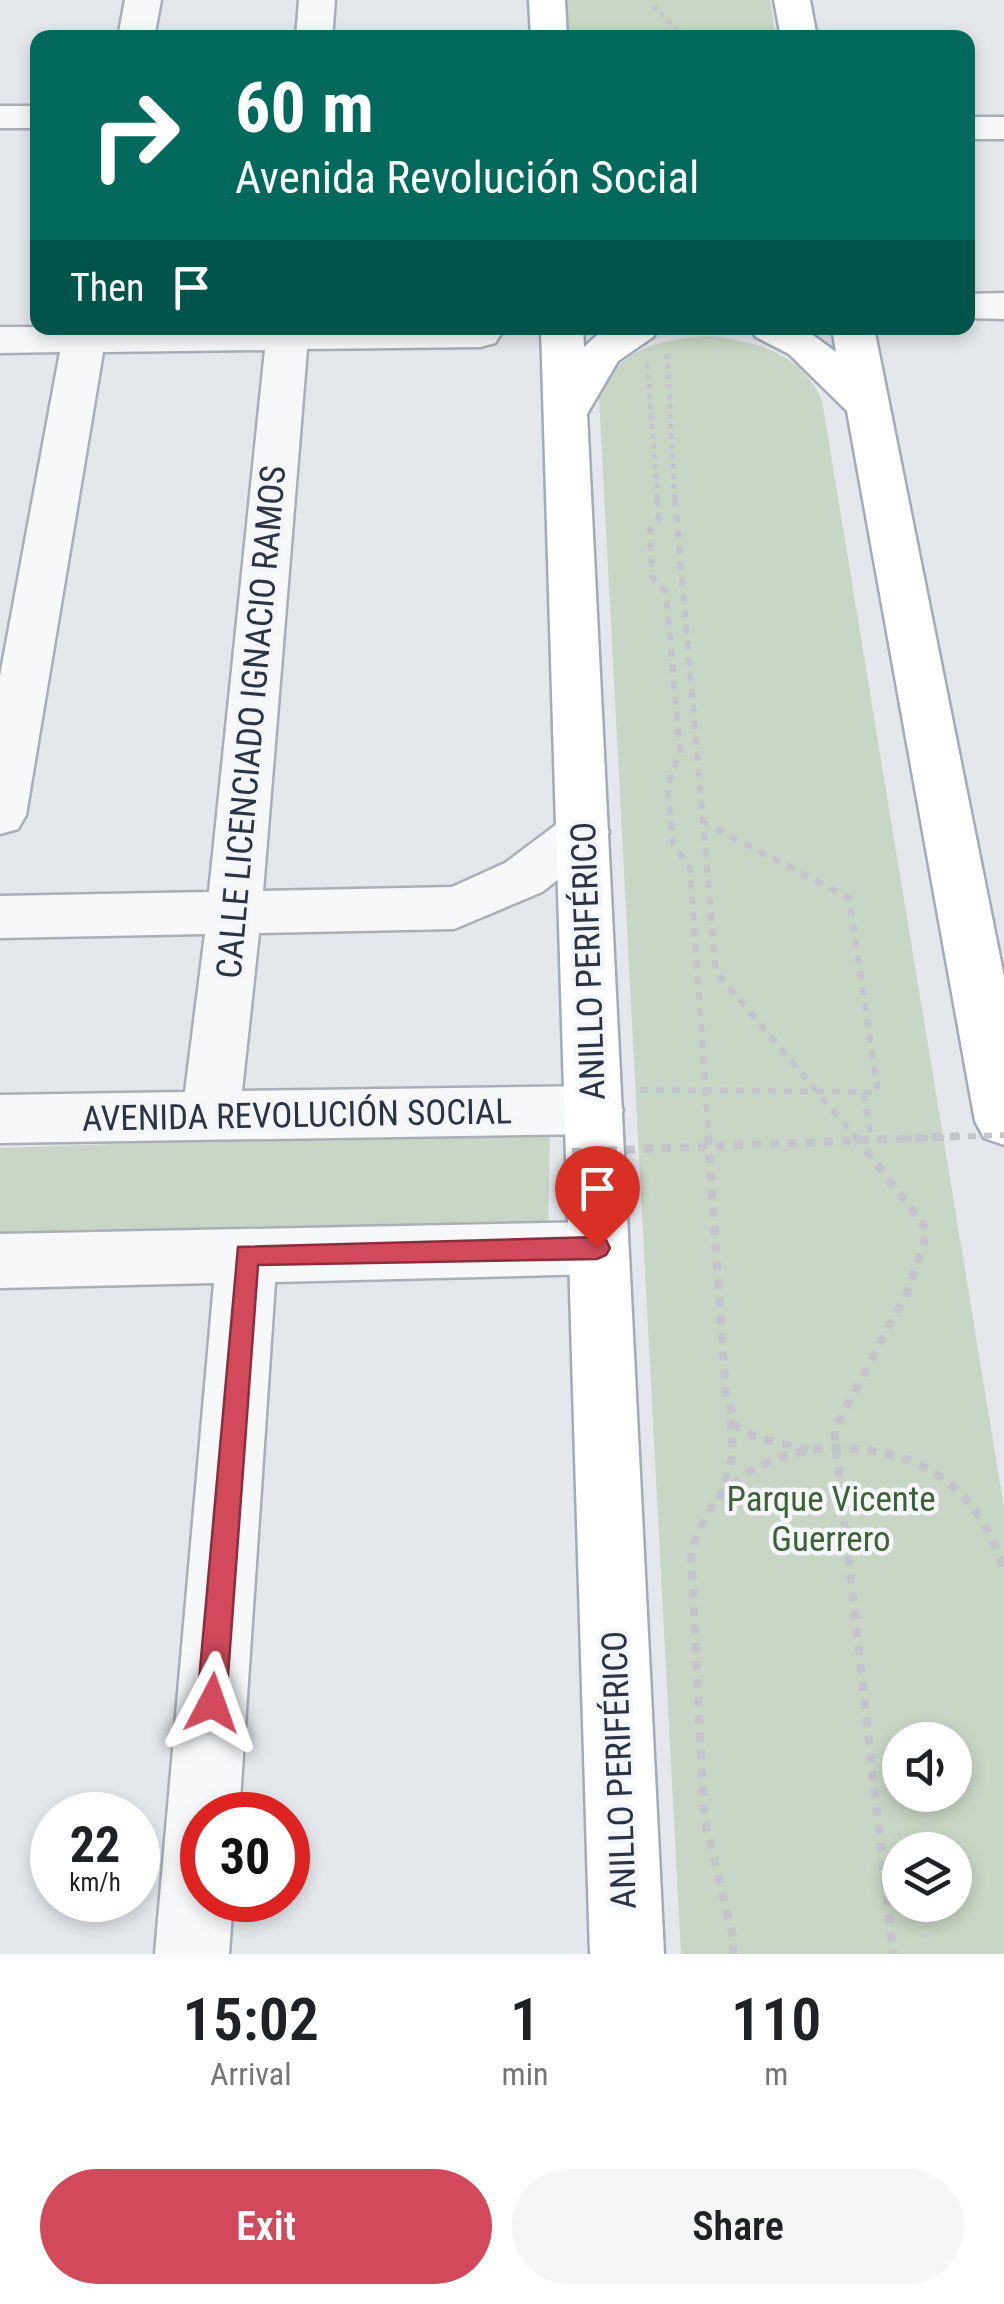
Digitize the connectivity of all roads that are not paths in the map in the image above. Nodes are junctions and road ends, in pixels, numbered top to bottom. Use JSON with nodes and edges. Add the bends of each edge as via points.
{"nodes":[{"id":1,"x":143,"y":0,"type":"edge"},
{"id":2,"x":317,"y":0,"type":"edge"},
{"id":3,"x":547,"y":0,"type":"edge"},
{"id":4,"x":792,"y":0,"type":"edge"},
{"id":5,"x":137,"y":30,"type":"edge"},
{"id":6,"x":315,"y":30,"type":"edge"},
{"id":7,"x":549,"y":30,"type":"edge"},
{"id":8,"x":798,"y":30,"type":"edge"},
{"id":9,"x":0,"y":117,"type":"edge"},
{"id":10,"x":30,"y":117,"type":"edge"},
{"id":11,"x":975,"y":128,"type":"edge"},
{"id":12,"x":1004,"y":128,"type":"edge"},
{"id":13,"x":975,"y":306,"type":"edge"},
{"id":14,"x":1004,"y":306,"type":"edge"},
{"id":15,"x":61,"y":335,"type":"edge"},
{"id":16,"x":86,"y":335,"type":"edge"},
{"id":17,"x":288,"y":335,"type":"edge"},
{"id":18,"x":562,"y":335,"type":"edge"},
{"id":19,"x":620,"y":335,"type":"edge"},
{"id":20,"x":626,"y":335,"type":"edge"},
{"id":21,"x":785,"y":335,"type":"edge"},
{"id":22,"x":853,"y":335,"type":"edge"},
{"id":23,"x":0,"y":340,"type":"edge"},
{"id":24,"x":650,"y":348,"type":"edge"},
{"id":25,"x":867,"y":406,"type":"junction"},
{"id":26,"x":565,"y":416,"type":"junction"},
{"id":27,"x":0,"y":815,"type":"edge"},
{"id":28,"x":584,"y":832,"type":"junction"},
{"id":29,"x":234,"y":914,"type":"junction"},
{"id":30,"x":0,"y":917,"type":"edge"},
{"id":31,"x":1002,"y":1109,"type":"edge"},
{"id":32,"x":211,"y":1116,"type":"junction"},
{"id":33,"x":587,"y":1117,"type":"junction"},
{"id":34,"x":11,"y":1125,"type":"edge"},
{"id":35,"x":597,"y":1248,"type":"junction"},
{"id":36,"x":247,"y":1254,"type":"junction"},
{"id":37,"x":0,"y":1261,"type":"edge"},
{"id":38,"x":205,"y":1792,"type":"edge"},
{"id":39,"x":195,"y":1922,"type":"edge"},
{"id":40,"x":192,"y":1954,"type":"edge"},
{"id":41,"x":627,"y":1954,"type":"edge"}],
"edges":[{"from":1,"to":5,"type":"street"},
{"from":2,"to":6,"type":"street"},
{"from":3,"to":7,"type":"main road"},
{"from":4,"to":8,"type":"main road"},
{"from":9,"to":10,"type":"street"},
{"from":11,"to":12,"type":"street"},
{"from":13,"to":14,"type":"street"},
{"from":15,"to":23,"type":"street"},
{"from":16,"to":27,"type":"street"},
{"from":17,"to":29,"type":"street","name":"CALLE LICENCIADO IGNACIO RAMOS"},
{"from":18,"to":26,"type":"main road","name":"ANILLO PERIFÉRICO"},
{"from":19,"to":26,"type":"main road","via":[[592,364]]},
{"from":20,"to":24,"type":"main road"},
{"from":21,"to":25,"type":"main road","via":[[804,344]]},
{"from":22,"to":25,"type":"main road"},
{"from":25,"to":31,"type":"main road"},
{"from":26,"to":28,"type":"main road","name":"ANILLO PERIFÉRICO"},
{"from":28,"to":29,"type":"street","via":[[543,869],[454,908]]},
{"from":28,"to":33,"type":"main road","name":"ANILLO PERIFÉRICO"},
{"from":29,"to":30,"type":"street"},
{"from":29,"to":32,"type":"street","name":"CALLE LICENCIADO IGNACIO RAMOS"},
{"from":32,"to":33,"type":"street","name":"AVENIDA REVOLUCIÓN SOCIAL"},
{"from":32,"to":34,"type":"street","name":"AVENIDA REVOLUCIÓN SOCIAL"},
{"from":33,"to":35,"type":"main road","name":"ANILLO PERIFÉRICO"},
{"from":35,"to":36,"type":"street"},
{"from":35,"to":41,"type":"main road","name":"ANILLO PERIFÉRICO"},
{"from":36,"to":37,"type":"street"},
{"from":36,"to":38,"type":"street"},
{"from":39,"to":40,"type":"street"}]}
